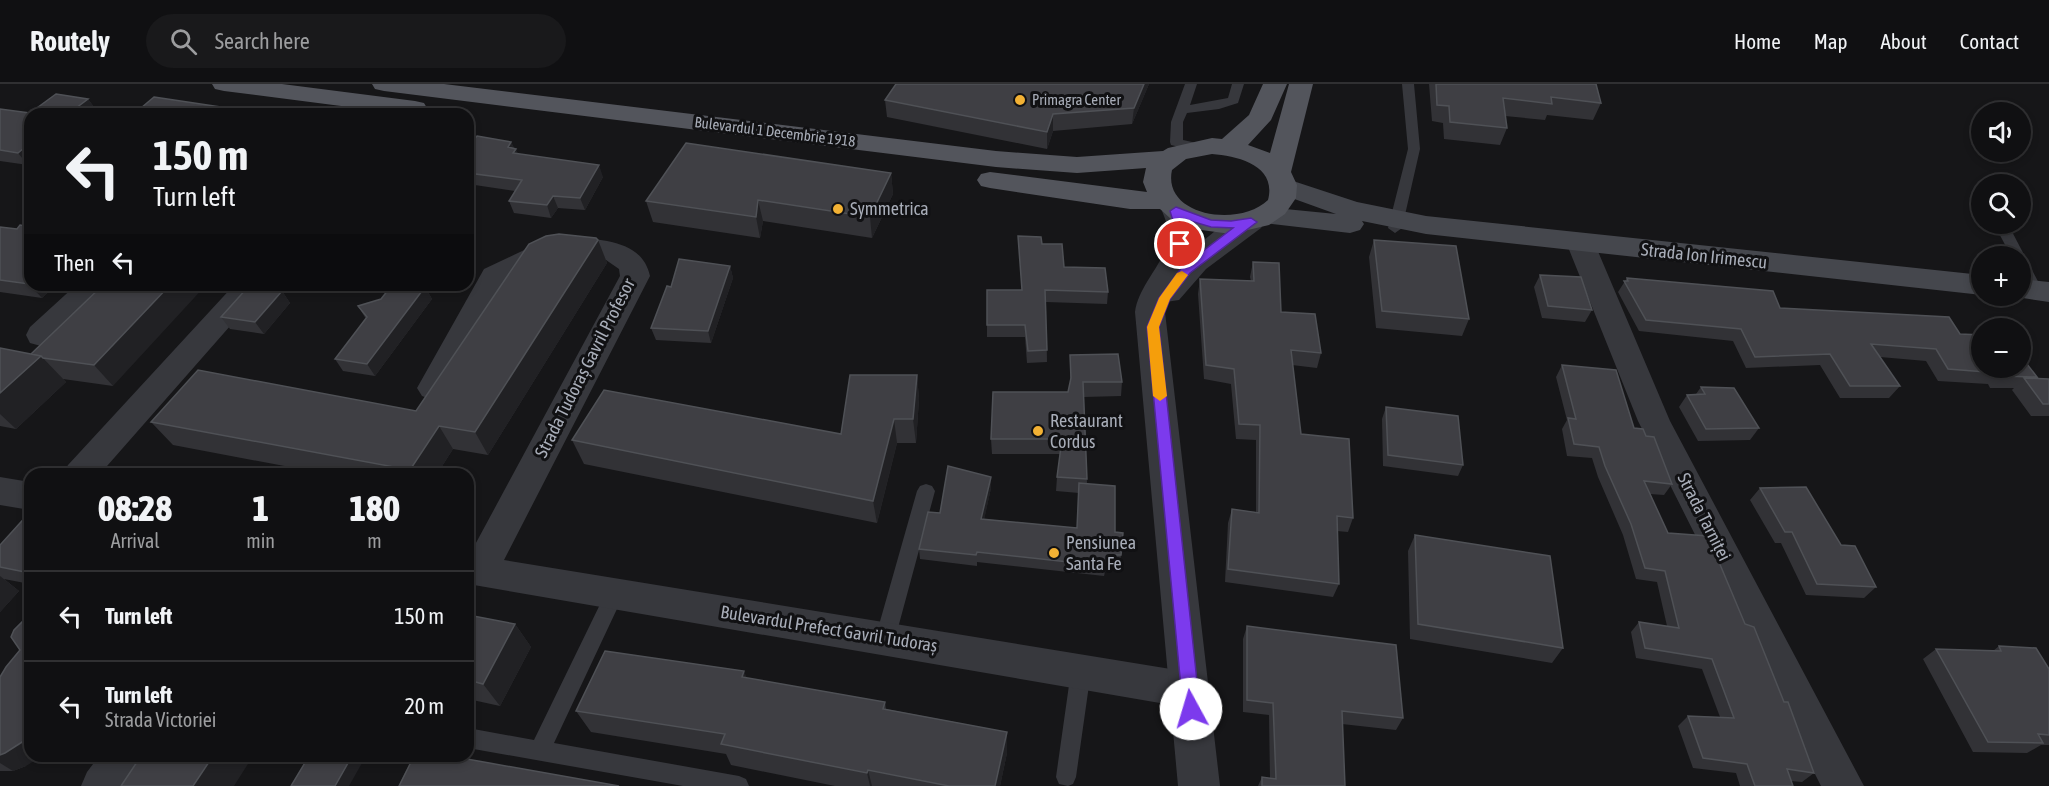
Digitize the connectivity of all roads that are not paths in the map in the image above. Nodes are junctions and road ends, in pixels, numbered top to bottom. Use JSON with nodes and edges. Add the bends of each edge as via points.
{"nodes":[{"id":1,"x":224,"y":84,"type":"edge"},
{"id":2,"x":384,"y":84,"type":"edge"},
{"id":3,"x":1191,"y":84,"type":"edge"},
{"id":4,"x":1238,"y":84,"type":"edge"},
{"id":5,"x":1275,"y":84,"type":"edge"},
{"id":6,"x":1301,"y":84,"type":"edge"},
{"id":7,"x":1408,"y":84,"type":"edge"},
{"id":8,"x":412,"y":108,"type":"edge"},
{"id":9,"x":1182,"y":110,"type":"junction"},
{"id":10,"x":474,"y":116,"type":"edge"},
{"id":11,"x":1196,"y":147,"type":"junction"},
{"id":12,"x":1228,"y":147,"type":"junction"},
{"id":13,"x":1167,"y":159,"type":"junction"},
{"id":14,"x":1281,"y":180,"type":"junction"},
{"id":15,"x":1170,"y":206,"type":"junction"},
{"id":16,"x":1258,"y":219,"type":"junction"},
{"id":17,"x":1395,"y":224,"type":"junction"},
{"id":18,"x":1580,"y":242,"type":"junction"},
{"id":19,"x":481,"y":275,"type":"edge"},
{"id":20,"x":1971,"y":284,"type":"edge"},
{"id":21,"x":88,"y":291,"type":"edge"},
{"id":22,"x":246,"y":291,"type":"edge"},
{"id":23,"x":1153,"y":327,"type":"junction"},
{"id":24,"x":41,"y":335,"type":"dead end"},
{"id":25,"x":433,"y":388,"type":"edge"},
{"id":26,"x":85,"y":468,"type":"edge"},
{"id":27,"x":926,"y":491,"type":"dead end"},
{"id":28,"x":0,"y":492,"type":"edge"},
{"id":29,"x":24,"y":495,"type":"edge"},
{"id":30,"x":474,"y":570,"type":"edge"},
{"id":31,"x":615,"y":594,"type":"junction"},
{"id":32,"x":885,"y":639,"type":"junction"},
{"id":33,"x":1081,"y":671,"type":"junction"},
{"id":34,"x":1189,"y":690,"type":"junction"},
{"id":35,"x":474,"y":739,"type":"edge"},
{"id":36,"x":540,"y":750,"type":"junction"},
{"id":37,"x":119,"y":762,"type":"edge"},
{"id":38,"x":1066,"y":777,"type":"dead end"},
{"id":39,"x":102,"y":786,"type":"edge"},
{"id":40,"x":739,"y":786,"type":"edge"},
{"id":41,"x":1199,"y":786,"type":"edge"},
{"id":42,"x":1843,"y":786,"type":"edge"}],
"edges":[{"from":1,"to":8,"type":"main road"},
{"from":2,"to":13,"type":"main road","name":"Bulevardul 1 Decembrie 1918","via":[[996,159],[1077,165]]},
{"from":3,"to":9,"type":"lane"},
{"from":4,"to":9,"type":"lane","via":[[1234,100]]},
{"from":5,"to":12,"type":"main road","via":[[1259,121]]},
{"from":6,"to":14,"type":"main road"},
{"from":7,"to":17,"type":"lane","via":[[1414,149]]},
{"from":9,"to":11,"type":"lane","via":[[1176,142]]},
{"from":10,"to":15,"type":"main road","name":"Bulevardul 1 Decembrie 1918"},
{"from":11,"to":12,"type":"main road"},
{"from":11,"to":13,"type":"main road"},
{"from":12,"to":14,"type":"main road","via":[[1266,161]]},
{"from":13,"to":15,"type":"main road","via":[[1155,179]]},
{"from":14,"to":16,"type":"main road","via":[[1282,198],[1276,208]]},
{"from":14,"to":17,"type":"main road","name":"Strada Ion Irimescu","via":[[1305,195]]},
{"from":15,"to":16,"type":"main road","via":[[1192,219],[1211,224],[1231,225]]},
{"from":15,"to":23,"type":"street","via":[[1182,231],[1180,244],[1150,303]]},
{"from":16,"to":17,"type":"main road","name":"Strada Ion Irimescu"},
{"from":16,"to":23,"type":"street","via":[[1227,237],[1186,270],[1165,298]]},
{"from":17,"to":18,"type":"main road","name":"Strada Ion Irimescu"},
{"from":18,"to":20,"type":"main road","name":"Strada Ion Irimescu"},
{"from":18,"to":42,"type":"street","name":"Strada Tarniței","via":[[1654,421]]},
{"from":19,"to":25,"type":"street","name":"Strada Tudoraș Gavril Profesor"},
{"from":19,"to":30,"type":"street","name":"Strada Tudoraș Gavril Profesor","via":[[569,246],[612,251],[633,266],[635,276]]},
{"from":21,"to":24,"type":"street"},
{"from":22,"to":26,"type":"street"},
{"from":23,"to":34,"type":"street"},
{"from":27,"to":32,"type":"lane"},
{"from":28,"to":29,"type":"street"},
{"from":30,"to":31,"type":"street","name":"Bulevardul Prefect Gavril Tudoraș"},
{"from":31,"to":32,"type":"street","name":"Bulevardul Prefect Gavril Tudoraș"},
{"from":31,"to":36,"type":"lane"},
{"from":32,"to":33,"type":"street","name":"Bulevardul Prefect Gavril Tudoraș"},
{"from":33,"to":34,"type":"street","name":"Bulevardul Prefect Gavril Tudoraș"},
{"from":33,"to":38,"type":"lane"},
{"from":34,"to":41,"type":"street"},
{"from":35,"to":36,"type":"lane"},
{"from":36,"to":40,"type":"lane"},
{"from":37,"to":39,"type":"street"}]}
